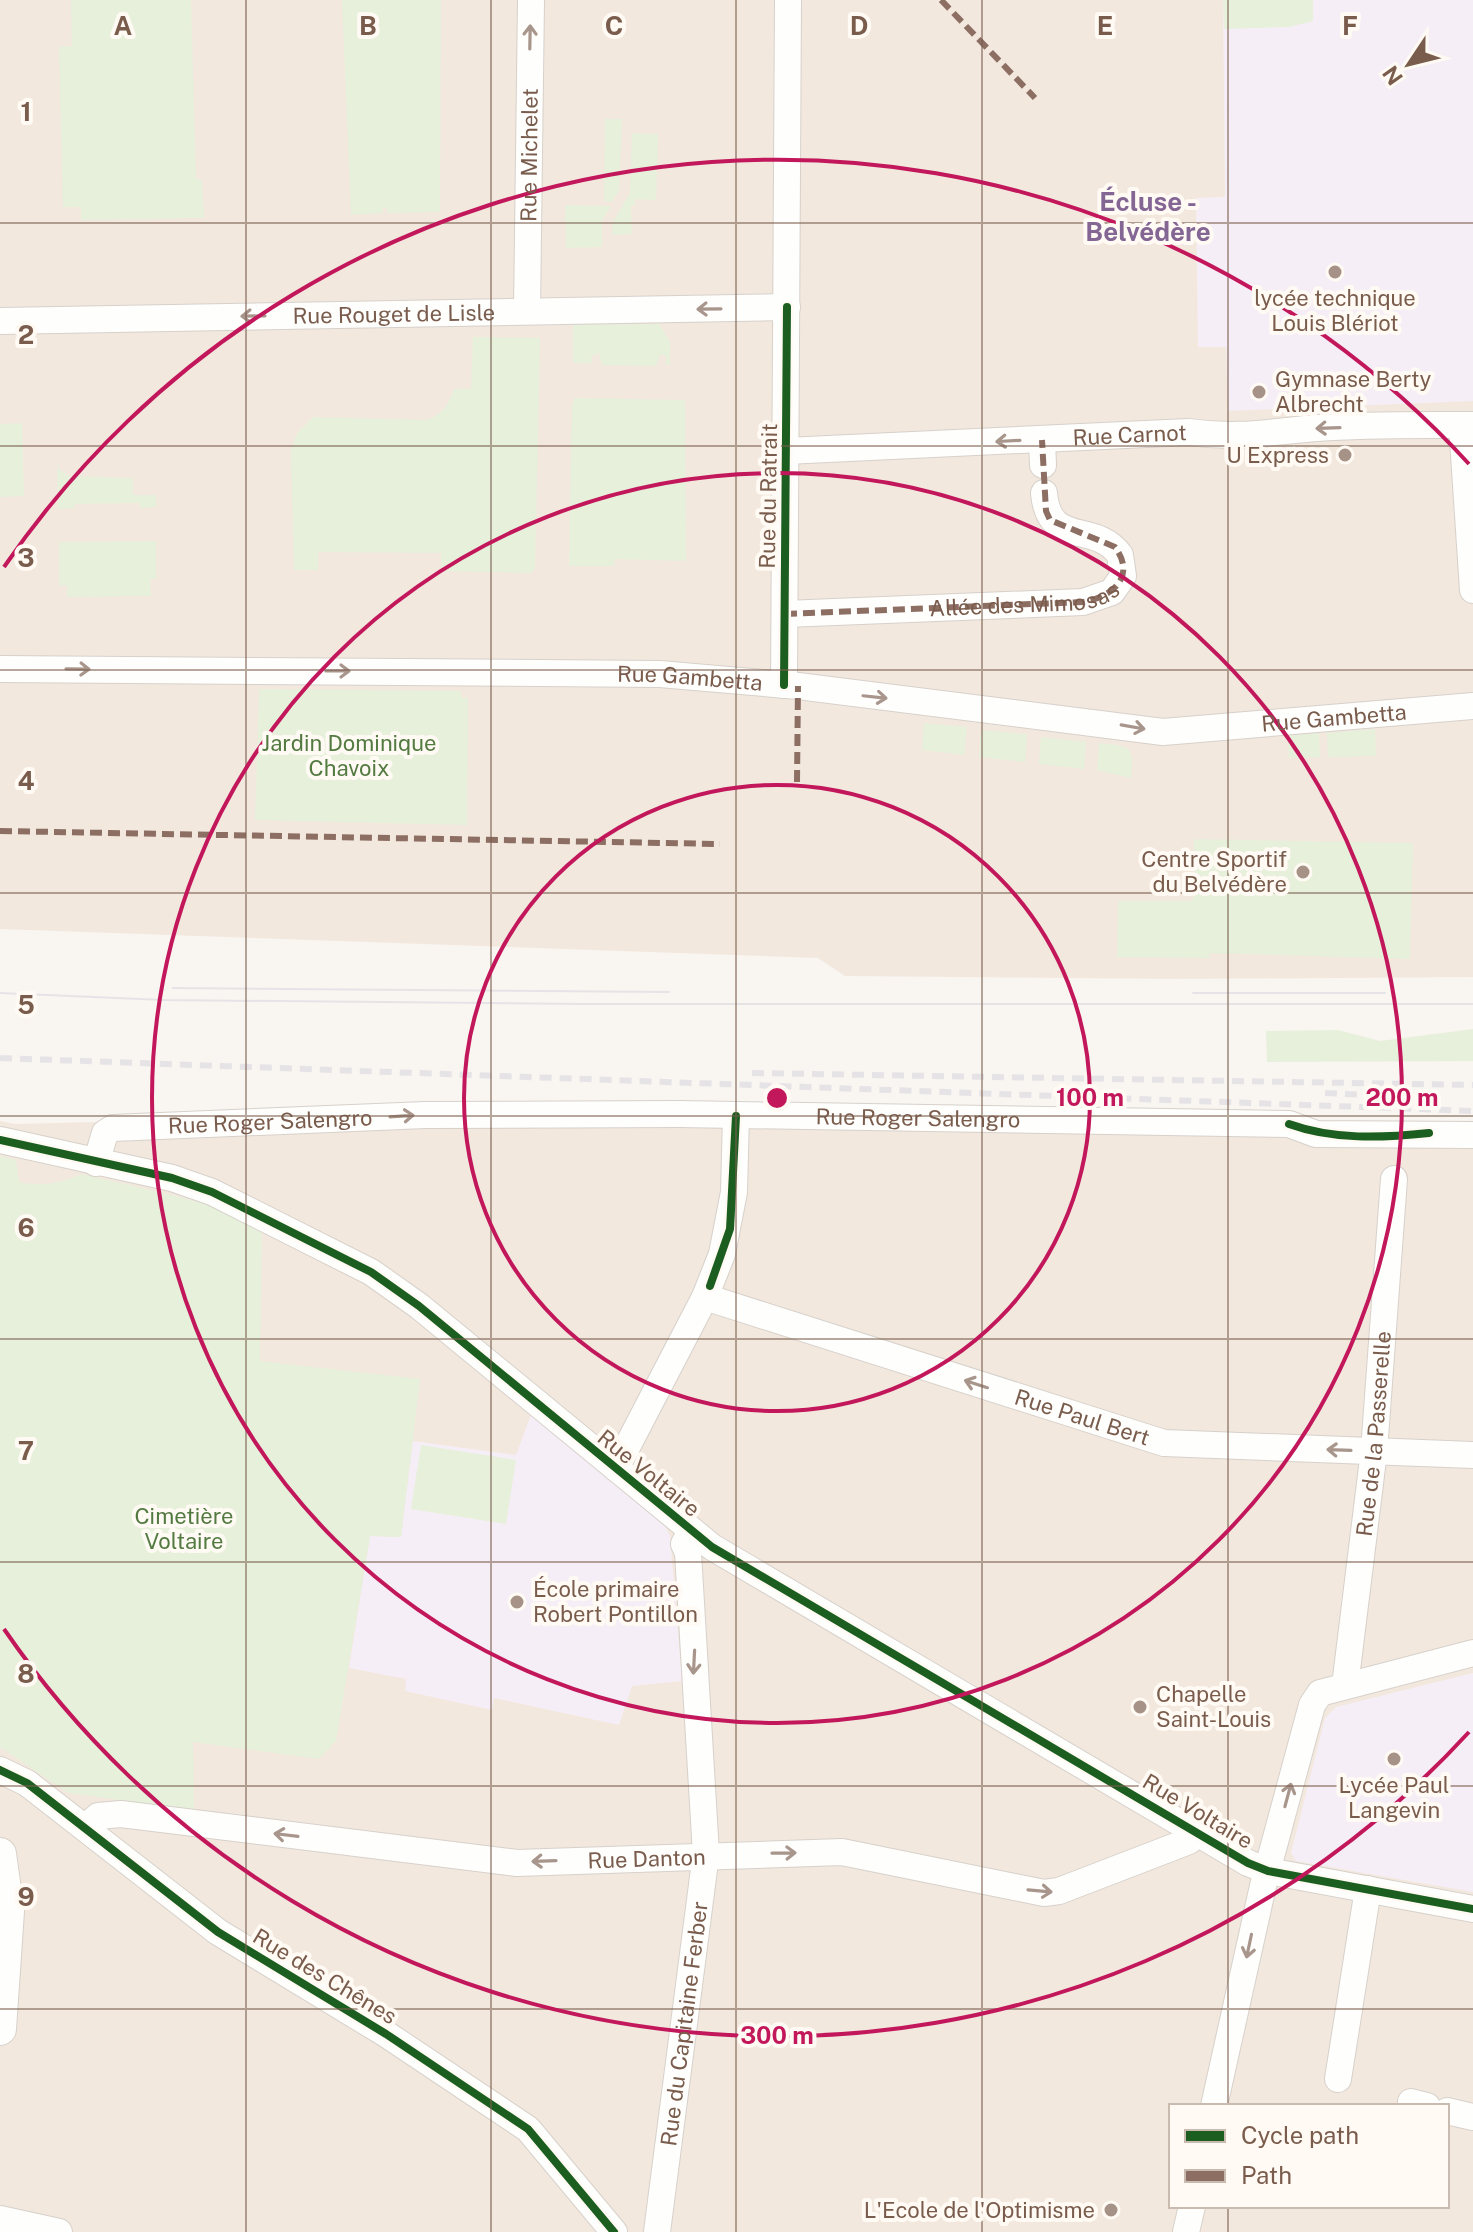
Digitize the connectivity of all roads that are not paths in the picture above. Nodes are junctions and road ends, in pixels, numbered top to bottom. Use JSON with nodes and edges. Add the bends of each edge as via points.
{"nodes":[{"id":1,"x":531,"y":0,"type":"edge"},
{"id":2,"x":788,"y":0,"type":"edge"},
{"id":3,"x":787,"y":307,"type":"junction"},
{"id":4,"x":527,"y":311,"type":"junction"},
{"id":5,"x":0,"y":321,"type":"edge"},
{"id":6,"x":1468,"y":425,"type":"edge"},
{"id":7,"x":786,"y":451,"type":"junction"},
{"id":8,"x":1044,"y":493,"type":"dead end"},
{"id":9,"x":1473,"y":590,"type":"edge"},
{"id":10,"x":785,"y":614,"type":"junction"},
{"id":11,"x":0,"y":669,"type":"edge"},
{"id":12,"x":784,"y":685,"type":"junction"},
{"id":13,"x":1473,"y":706,"type":"edge"},
{"id":14,"x":736,"y":1116,"type":"junction"},
{"id":15,"x":1473,"y":1135,"type":"edge"},
{"id":16,"x":0,"y":1140,"type":"edge"},
{"id":17,"x":96,"y":1163,"type":"junction"},
{"id":18,"x":1394,"y":1179,"type":"dead end"},
{"id":19,"x":705,"y":1297,"type":"junction"},
{"id":20,"x":1374,"y":1451,"type":"junction"},
{"id":21,"x":1473,"y":1455,"type":"edge"},
{"id":22,"x":616,"y":1468,"type":"junction"},
{"id":23,"x":691,"y":1531,"type":"junction"},
{"id":24,"x":1473,"y":1653,"type":"edge"},
{"id":25,"x":1345,"y":1686,"type":"junction"},
{"id":26,"x":0,"y":1770,"type":"edge"},
{"id":27,"x":86,"y":1827,"type":"junction"},
{"id":28,"x":1195,"y":1831,"type":"junction"},
{"id":29,"x":0,"y":1854,"type":"edge"},
{"id":30,"x":706,"y":1854,"type":"junction"},
{"id":31,"x":1268,"y":1871,"type":"junction"},
{"id":32,"x":1368,"y":1889,"type":"junction"},
{"id":33,"x":1473,"y":1909,"type":"edge"},
{"id":34,"x":4,"y":1911,"type":"edge"},
{"id":35,"x":0,"y":2029,"type":"edge"},
{"id":36,"x":1338,"y":2079,"type":"dead end"},
{"id":37,"x":1214,"y":2104,"type":"edge"},
{"id":38,"x":1449,"y":2111,"type":"edge"},
{"id":39,"x":1473,"y":2117,"type":"edge"},
{"id":40,"x":0,"y":2219,"type":"edge"},
{"id":41,"x":59,"y":2232,"type":"edge"},
{"id":42,"x":614,"y":2232,"type":"edge"},
{"id":43,"x":657,"y":2232,"type":"edge"}],
"edges":[{"from":4,"to":1,"type":"street","name":"Rue Michelet","one_way":true},
{"from":2,"to":3,"type":"street","name":"Rue du Ratrait"},
{"from":3,"to":4,"type":"street","name":"Rue Rouget de Lisle","one_way":true},
{"from":3,"to":7,"type":"street","name":"Rue du Ratrait"},
{"from":4,"to":5,"type":"street","name":"Rue Rouget de Lisle","one_way":true},
{"from":6,"to":7,"type":"street","name":"Rue Carnot","one_way":true,"via":[[1314,428],[1226,437],[1188,432],[1043,453]]},
{"from":6,"to":9,"type":"street"},
{"from":7,"to":10,"type":"street","name":"Rue du Ratrait"},
{"from":8,"to":10,"type":"street","name":"Allée des Mimosas","via":[[1046,511],[1058,526],[1105,541],[1120,555],[1123,576],[1112,592],[1083,602]]},
{"from":10,"to":12,"type":"street","name":"Rue du Ratrait"},
{"from":11,"to":12,"type":"street","name":"Rue Gambetta","one_way":true,"via":[[660,674]]},
{"from":12,"to":13,"type":"street","name":"Rue Gambetta","one_way":true,"via":[[1163,732]]},
{"from":14,"to":15,"type":"street","name":"Rue Roger Salengro","via":[[1289,1124],[1316,1134]]},
{"from":17,"to":14,"type":"street","name":"Rue Roger Salengro","one_way":true,"via":[[105,1133],[113,1128],[425,1115]]},
{"from":14,"to":19,"type":"street","via":[[730,1229]]},
{"from":16,"to":17,"type":"street","name":"Rue Voltaire"},
{"from":17,"to":22,"type":"street","name":"Rue Voltaire","via":[[212,1192],[371,1272]]},
{"from":18,"to":20,"type":"street","name":"Rue de la Passerelle"},
{"from":20,"to":19,"type":"street","name":"Rue Paul Bert","one_way":true,"via":[[1164,1443]]},
{"from":19,"to":22,"type":"street"},
{"from":20,"to":21,"type":"street","name":"Rue Paul Bert"},
{"from":20,"to":25,"type":"street","name":"Rue de la Passerelle"},
{"from":22,"to":23,"type":"street","name":"Rue Voltaire"},
{"from":23,"to":28,"type":"street","name":"Rue Voltaire"},
{"from":23,"to":30,"type":"street","name":"Rue du Capitaine Ferber","one_way":true,"via":[[684,1544]]},
{"from":24,"to":25,"type":"street"},
{"from":31,"to":25,"type":"street","one_way":true,"via":[[1312,1705],[1320,1693]]},
{"from":26,"to":27,"type":"street","name":"Rue des Chênes","via":[[27,1783]]},
{"from":30,"to":27,"type":"street","name":"Rue Danton","one_way":true,"via":[[517,1863],[121,1814],[98,1816]]},
{"from":27,"to":42,"type":"street","name":"Rue des Chênes","via":[[218,1932],[386,2034],[528,2129]]},
{"from":30,"to":28,"type":"street","name":"Rue Danton","one_way":true,"via":[[842,1852],[1044,1893],[1189,1841]]},
{"from":28,"to":31,"type":"street","name":"Rue Voltaire"},
{"from":29,"to":34,"type":"street"},
{"from":30,"to":43,"type":"street","name":"Rue du Capitaine Ferber"},
{"from":31,"to":32,"type":"street","name":"Rue Voltaire"},
{"from":31,"to":37,"type":"street","one_way":true},
{"from":32,"to":33,"type":"street","name":"Rue Voltaire"},
{"from":32,"to":36,"type":"street"},
{"from":34,"to":35,"type":"street"},
{"from":38,"to":39,"type":"street"},
{"from":40,"to":41,"type":"street"}]}
